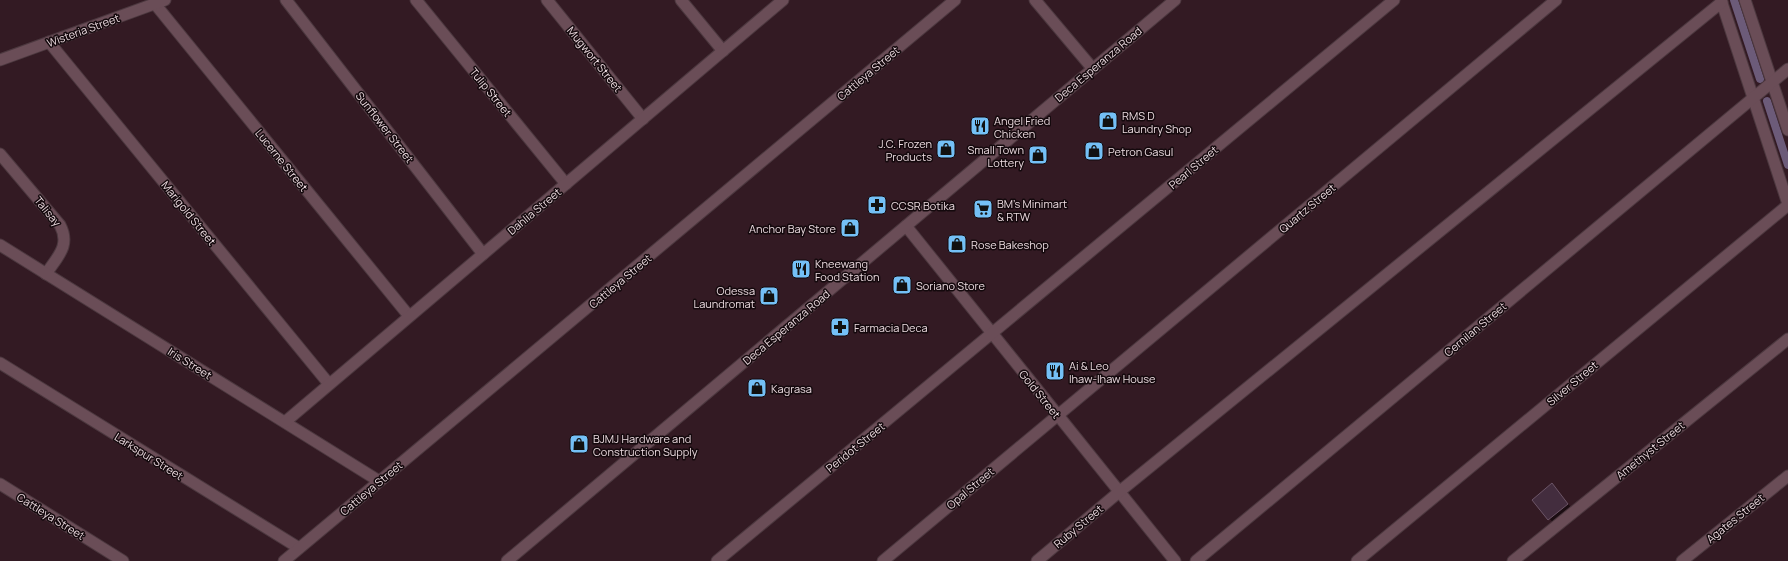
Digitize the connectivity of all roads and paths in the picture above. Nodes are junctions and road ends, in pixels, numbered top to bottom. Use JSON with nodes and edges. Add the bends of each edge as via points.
{"nodes":[{"id":1,"x":286,"y":0,"type":"edge"},
{"id":2,"x":416,"y":0,"type":"edge"},
{"id":3,"x":547,"y":0,"type":"edge"},
{"id":4,"x":681,"y":0,"type":"edge"},
{"id":5,"x":783,"y":0,"type":"edge"},
{"id":6,"x":955,"y":0,"type":"edge"},
{"id":7,"x":1034,"y":0,"type":"edge"},
{"id":8,"x":1175,"y":0,"type":"edge"},
{"id":9,"x":1394,"y":0,"type":"edge"},
{"id":10,"x":1556,"y":0,"type":"edge"},
{"id":11,"x":1745,"y":0,"type":"edge"},
{"id":12,"x":1722,"y":1,"type":"edge"},
{"id":13,"x":160,"y":2,"type":"edge"},
{"id":14,"x":49,"y":42,"type":"junction"},
{"id":15,"x":723,"y":51,"type":"junction"},
{"id":16,"x":0,"y":60,"type":"edge"},
{"id":17,"x":1093,"y":69,"type":"junction"},
{"id":18,"x":1788,"y":69,"type":"edge"},
{"id":19,"x":1772,"y":82,"type":"junction"},
{"id":20,"x":1753,"y":97,"type":"junction"},
{"id":21,"x":643,"y":118,"type":"junction"},
{"id":22,"x":1788,"y":130,"type":"edge"},
{"id":23,"x":0,"y":154,"type":"edge"},
{"id":24,"x":566,"y":184,"type":"junction"},
{"id":25,"x":1788,"y":205,"type":"edge"},
{"id":26,"x":906,"y":226,"type":"junction"},
{"id":27,"x":0,"y":246,"type":"edge"},
{"id":28,"x":483,"y":254,"type":"junction"},
{"id":29,"x":46,"y":274,"type":"junction"},
{"id":30,"x":409,"y":316,"type":"junction"},
{"id":31,"x":992,"y":334,"type":"junction"},
{"id":32,"x":1788,"y":339,"type":"edge"},
{"id":33,"x":0,"y":363,"type":"edge"},
{"id":34,"x":329,"y":384,"type":"junction"},
{"id":35,"x":1058,"y":415,"type":"junction"},
{"id":36,"x":284,"y":422,"type":"junction"},
{"id":37,"x":1788,"y":476,"type":"edge"},
{"id":38,"x":380,"y":481,"type":"junction"},
{"id":39,"x":0,"y":484,"type":"edge"},
{"id":40,"x":1119,"y":492,"type":"junction"},
{"id":41,"x":299,"y":548,"type":"junction"},
{"id":42,"x":123,"y":561,"type":"edge"},
{"id":43,"x":284,"y":561,"type":"edge"},
{"id":44,"x":507,"y":561,"type":"edge"},
{"id":45,"x":717,"y":561,"type":"edge"},
{"id":46,"x":883,"y":561,"type":"edge"},
{"id":47,"x":1037,"y":561,"type":"edge"},
{"id":48,"x":1175,"y":561,"type":"edge"},
{"id":49,"x":1196,"y":561,"type":"edge"},
{"id":50,"x":1357,"y":561,"type":"edge"},
{"id":51,"x":1513,"y":561,"type":"edge"},
{"id":52,"x":1682,"y":561,"type":"edge"}],
"edges":[{"from":1,"to":28,"type":"street","name":"Sunflower Street"},
{"from":2,"to":24,"type":"street","name":"Tulip Street"},
{"from":3,"to":21,"type":"street","name":"Mugwort Street"},
{"from":4,"to":15,"type":"street"},
{"from":5,"to":15,"type":"street","name":"Dahlia Street"},
{"from":6,"to":38,"type":"street","name":"Cattleya Street"},
{"from":7,"to":17,"type":"street"},
{"from":8,"to":17,"type":"street","name":"Deca Esperanza Road"},
{"from":9,"to":31,"type":"street","name":"Pearl Street"},
{"from":10,"to":35,"type":"street","name":"Quartz Street"},
{"from":11,"to":19,"type":"street"},
{"from":12,"to":20,"type":"street"},
{"from":12,"to":40,"type":"street","name":"Ruby Street"},
{"from":13,"to":14,"type":"street","name":"Wisteria Street"},
{"from":13,"to":30,"type":"street","name":"Lucerne Street"},
{"from":14,"to":16,"type":"street","name":"Wisteria Street"},
{"from":14,"to":34,"type":"street","name":"Marigold Street"},
{"from":15,"to":21,"type":"street","name":"Dahlia Street"},
{"from":17,"to":26,"type":"street","name":"Deca Esperanza Road"},
{"from":18,"to":19,"type":"street","name":"Cernilan Street"},
{"from":19,"to":20,"type":"street","name":"Cernilan Street"},
{"from":19,"to":22,"type":"street"},
{"from":20,"to":25,"type":"street"},
{"from":20,"to":49,"type":"street","name":"Cernilan Street"},
{"from":21,"to":24,"type":"street","name":"Dahlia Street"},
{"from":23,"to":29,"type":"street","name":"Talisay","via":[[65,234],[64,247]]},
{"from":24,"to":28,"type":"street","name":"Dahlia Street"},
{"from":25,"to":50,"type":"street","name":"Silver Street"},
{"from":26,"to":31,"type":"street","name":"Gold Street"},
{"from":26,"to":44,"type":"street","name":"Deca Esperanza Road"},
{"from":27,"to":29,"type":"street","name":"Iris Street"},
{"from":28,"to":30,"type":"street","name":"Dahlia Street"},
{"from":29,"to":36,"type":"street","name":"Iris Street"},
{"from":30,"to":34,"type":"street","name":"Dahlia Street"},
{"from":31,"to":35,"type":"street","name":"Gold Street"},
{"from":31,"to":45,"type":"street","name":"Peridot Street"},
{"from":32,"to":51,"type":"street","name":"Amethyst Street"},
{"from":33,"to":41,"type":"street","name":"Larkspur Street"},
{"from":34,"to":36,"type":"street","name":"Dahlia Street"},
{"from":35,"to":40,"type":"street","name":"Gold Street"},
{"from":35,"to":46,"type":"street","name":"Opal Street"},
{"from":36,"to":38,"type":"street","name":"Iris Street"},
{"from":37,"to":52,"type":"street","name":"Agates Street"},
{"from":38,"to":41,"type":"street","name":"Cattleya Street"},
{"from":39,"to":42,"type":"street","name":"Cattleya Street"},
{"from":40,"to":47,"type":"street","name":"Ruby Street"},
{"from":40,"to":48,"type":"street","name":"Gold Street"},
{"from":41,"to":43,"type":"street","name":"Cattleya Street"}]}
